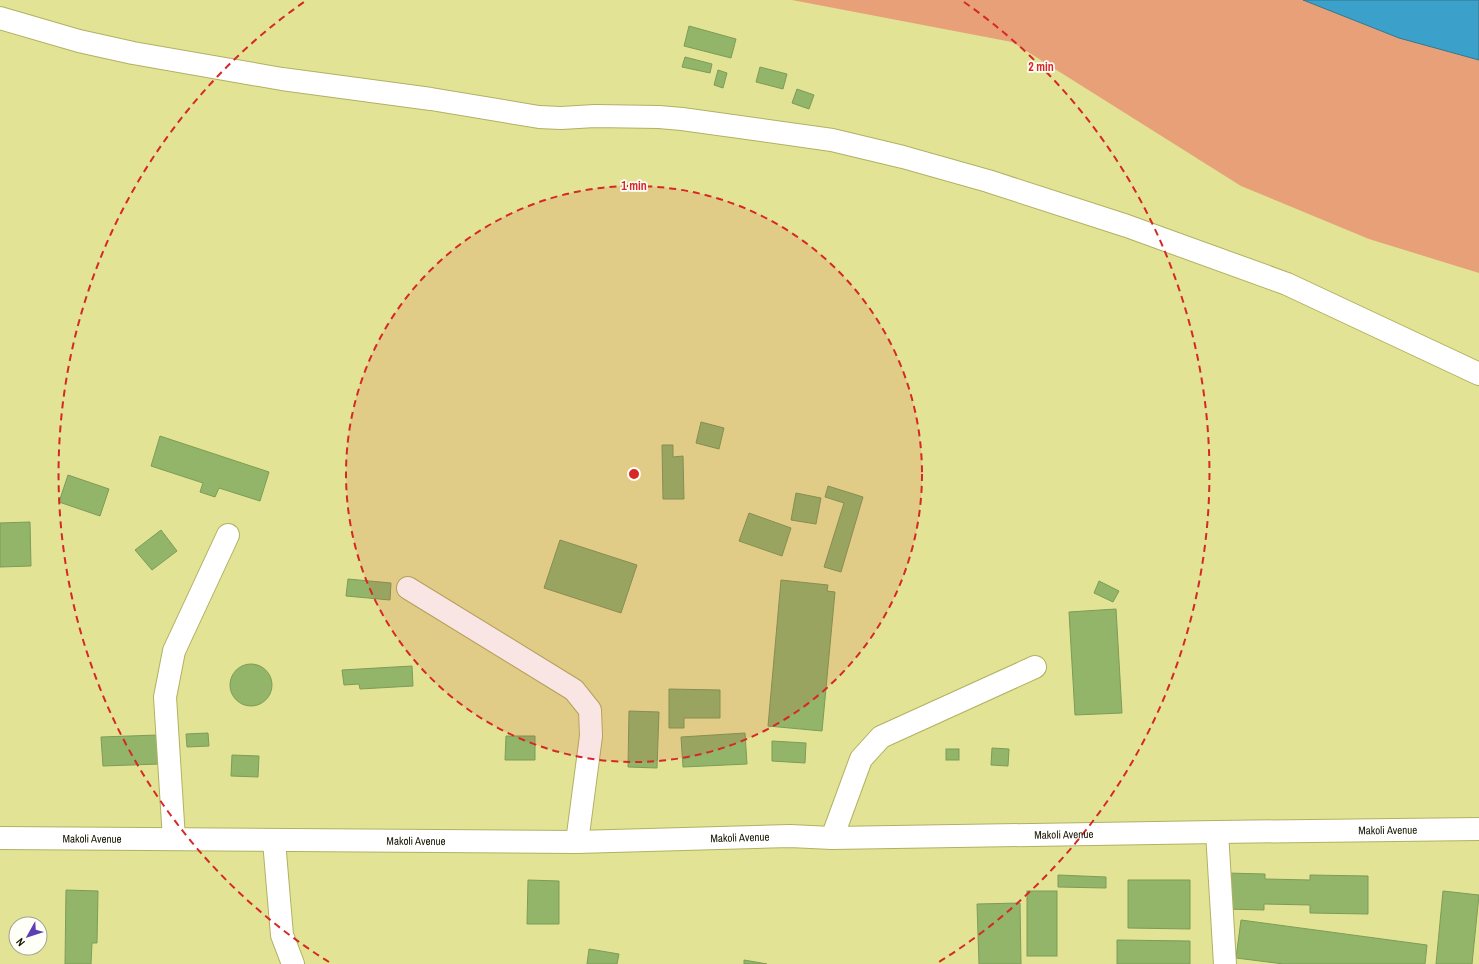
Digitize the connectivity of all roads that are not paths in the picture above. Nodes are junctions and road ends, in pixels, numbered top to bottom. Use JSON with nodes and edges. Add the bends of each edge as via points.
{"nodes":[{"id":1,"x":0,"y":18,"type":"edge"},
{"id":2,"x":1479,"y":374,"type":"edge"},
{"id":3,"x":228,"y":535,"type":"dead end"},
{"id":4,"x":408,"y":588,"type":"dead end"},
{"id":5,"x":1035,"y":667,"type":"dead end"},
{"id":6,"x":1479,"y":830,"type":"edge"},
{"id":7,"x":1217,"y":832,"type":"junction"},
{"id":8,"x":0,"y":838,"type":"edge"},
{"id":9,"x":832,"y":838,"type":"junction"},
{"id":10,"x":174,"y":839,"type":"junction"},
{"id":11,"x":274,"y":840,"type":"junction"},
{"id":12,"x":577,"y":842,"type":"junction"},
{"id":13,"x":293,"y":964,"type":"edge"},
{"id":14,"x":1225,"y":964,"type":"edge"}],
"edges":[{"from":1,"to":2,"type":"street","via":[[79,41],[133,53],[282,79],[432,99],[539,117],[659,117],[727,125],[832,140],[903,157],[988,181],[1127,226],[1287,284]]},
{"from":3,"to":10,"type":"street","via":[[172,659],[166,697]]},
{"from":4,"to":12,"type":"street","via":[[574,690],[590,710],[591,736]]},
{"from":5,"to":9,"type":"street","via":[[881,737],[862,759]]},
{"from":6,"to":7,"type":"street","name":"Makoli Avenue"},
{"from":7,"to":9,"type":"street","name":"Makoli Avenue"},
{"from":7,"to":14,"type":"street"},
{"from":8,"to":10,"type":"street","name":"Makoli Avenue"},
{"from":9,"to":12,"type":"street","name":"Makoli Avenue","via":[[790,836]]},
{"from":10,"to":11,"type":"street","name":"Makoli Avenue"},
{"from":11,"to":12,"type":"street","name":"Makoli Avenue"},
{"from":11,"to":13,"type":"street","via":[[282,936]]}]}
